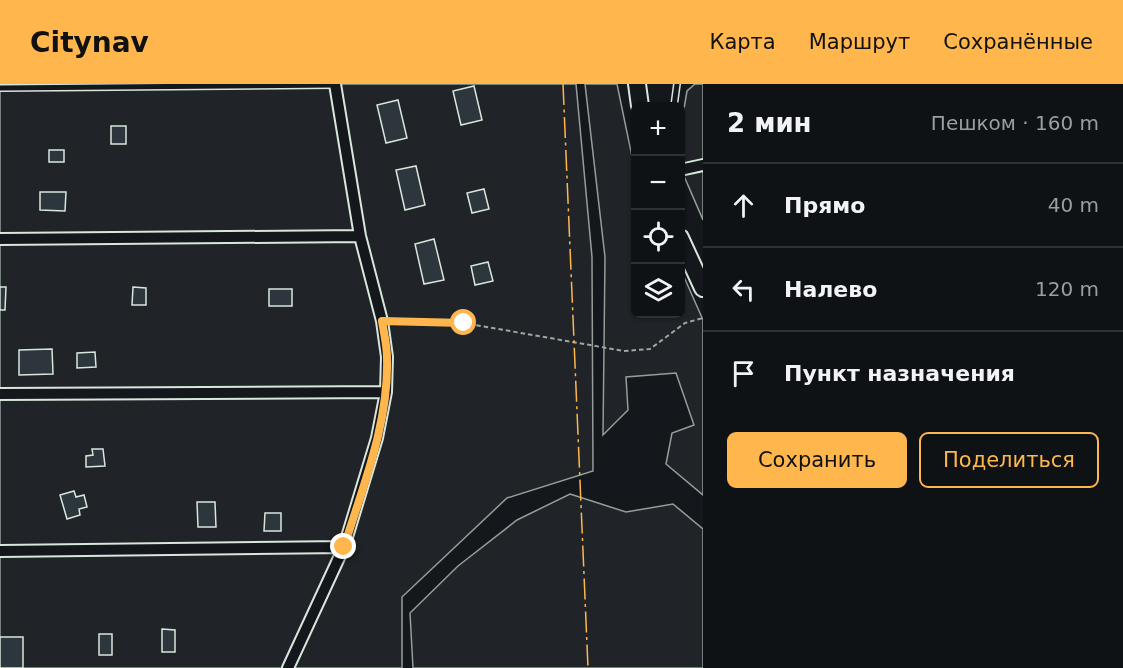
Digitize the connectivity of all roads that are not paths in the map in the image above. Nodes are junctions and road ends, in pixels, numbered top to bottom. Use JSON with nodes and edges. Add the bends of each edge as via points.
{"nodes":[{"id":1,"x":637,"y":84,"type":"edge"},
{"id":2,"x":677,"y":84,"type":"edge"},
{"id":3,"x":335,"y":85,"type":"edge"},
{"id":4,"x":0,"y":88,"type":"edge"},
{"id":5,"x":639,"y":102,"type":"edge"},
{"id":6,"x":675,"y":102,"type":"edge"},
{"id":7,"x":703,"y":165,"type":"edge"},
{"id":8,"x":685,"y":169,"type":"edge"},
{"id":9,"x":360,"y":236,"type":"junction"},
{"id":10,"x":0,"y":239,"type":"edge"},
{"id":11,"x":685,"y":247,"type":"edge"},
{"id":12,"x":703,"y":288,"type":"edge"},
{"id":13,"x":386,"y":392,"type":"junction"},
{"id":14,"x":0,"y":394,"type":"edge"},
{"id":15,"x":344,"y":547,"type":"junction"},
{"id":16,"x":0,"y":551,"type":"edge"},
{"id":17,"x":288,"y":668,"type":"edge"}],
"edges":[{"from":1,"to":5,"type":"main road"},
{"from":2,"to":6,"type":"lane"},
{"from":3,"to":4,"type":"lane"},
{"from":3,"to":9,"type":"street"},
{"from":7,"to":8,"type":"street"},
{"from":9,"to":10,"type":"street"},
{"from":9,"to":13,"type":"street","via":[[382,321]]},
{"from":11,"to":12,"type":"main road"},
{"from":13,"to":14,"type":"street"},
{"from":13,"to":15,"type":"street","via":[[377,438]]},
{"from":15,"to":16,"type":"street"},
{"from":15,"to":17,"type":"street"}]}
